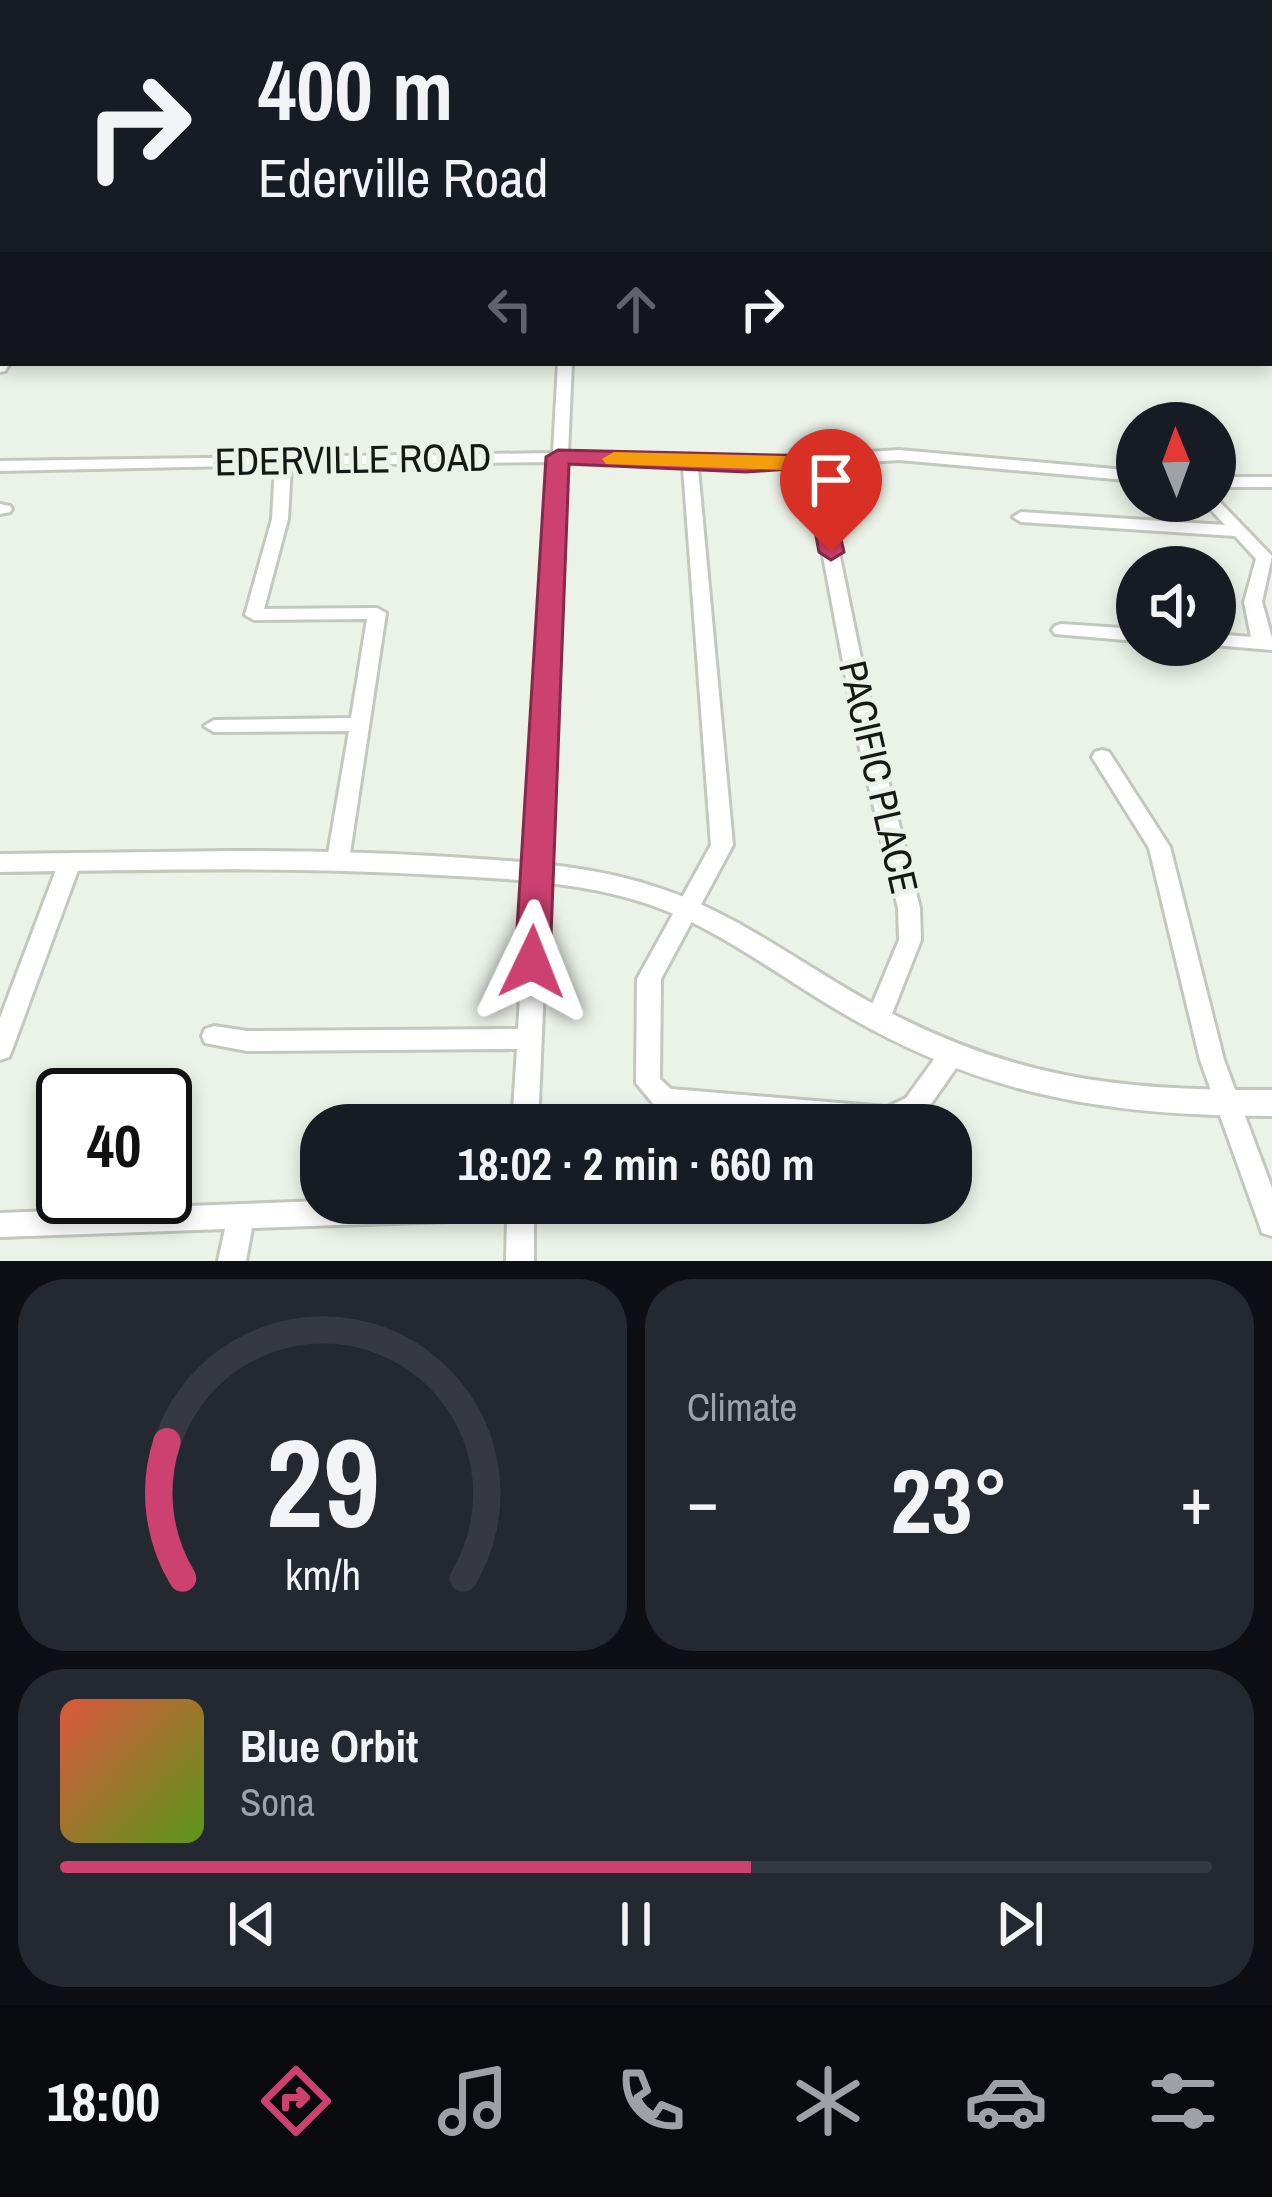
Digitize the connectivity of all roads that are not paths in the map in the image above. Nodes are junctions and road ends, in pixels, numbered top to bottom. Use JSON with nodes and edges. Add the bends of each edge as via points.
{"nodes":[{"id":1,"x":566,"y":366,"type":"edge"},
{"id":2,"x":558,"y":457,"type":"junction"},
{"id":3,"x":283,"y":461,"type":"junction"},
{"id":4,"x":813,"y":461,"type":"junction"},
{"id":5,"x":690,"y":463,"type":"junction"},
{"id":6,"x":0,"y":466,"type":"edge"},
{"id":7,"x":1116,"y":474,"type":"edge"},
{"id":8,"x":1236,"y":482,"type":"edge"},
{"id":9,"x":1272,"y":482,"type":"edge"},
{"id":10,"x":1021,"y":517,"type":"dead end"},
{"id":11,"x":1228,"y":522,"type":"edge"},
{"id":12,"x":1236,"y":532,"type":"junction"},
{"id":13,"x":1061,"y":630,"type":"dead end"},
{"id":14,"x":1116,"y":634,"type":"edge"},
{"id":15,"x":1236,"y":642,"type":"edge"},
{"id":16,"x":1267,"y":644,"type":"edge"},
{"id":17,"x":357,"y":724,"type":"junction"},
{"id":18,"x":214,"y":725,"type":"dead end"},
{"id":19,"x":1102,"y":757,"type":"dead end"},
{"id":20,"x":338,"y":860,"type":"junction"},
{"id":21,"x":70,"y":862,"type":"junction"},
{"id":22,"x":0,"y":863,"type":"edge"},
{"id":23,"x":536,"y":873,"type":"junction"},
{"id":24,"x":688,"y":910,"type":"junction"},
{"id":25,"x":878,"y":1019,"type":"junction"},
{"id":26,"x":214,"y":1036,"type":"dead end"},
{"id":27,"x":2,"y":1037,"type":"edge"},
{"id":28,"x":529,"y":1039,"type":"junction"},
{"id":29,"x":952,"y":1054,"type":"junction"},
{"id":30,"x":1272,"y":1103,"type":"edge"},
{"id":31,"x":526,"y":1104,"type":"edge"},
{"id":32,"x":1229,"y":1104,"type":"junction"},
{"id":33,"x":300,"y":1214,"type":"edge"},
{"id":34,"x":241,"y":1216,"type":"junction"},
{"id":35,"x":521,"y":1224,"type":"edge"},
{"id":36,"x":1272,"y":1224,"type":"edge"},
{"id":37,"x":0,"y":1225,"type":"edge"},
{"id":38,"x":232,"y":1261,"type":"edge"},
{"id":39,"x":520,"y":1261,"type":"edge"}],
"edges":[{"from":1,"to":2,"type":"street"},
{"from":2,"to":3,"type":"street","name":"EDERVILLE ROAD"},
{"from":2,"to":5,"type":"street","name":"EDERVILLE ROAD"},
{"from":2,"to":23,"type":"street"},
{"from":3,"to":6,"type":"street","name":"EDERVILLE ROAD"},
{"from":3,"to":17,"type":"street","via":[[280,519],[254,615],[377,613]]},
{"from":4,"to":5,"type":"street","name":"EDERVILLE ROAD"},
{"from":4,"to":7,"type":"street","name":"EDERVILLE ROAD","via":[[958,457]]},
{"from":4,"to":25,"type":"street","name":"PACIFIC PLACE","via":[[909,908],[910,940]]},
{"from":5,"to":24,"type":"street","via":[[722,845]]},
{"from":8,"to":9,"type":"street"},
{"from":10,"to":12,"type":"street"},
{"from":11,"to":12,"type":"street"},
{"from":12,"to":16,"type":"street","via":[[1265,558],[1253,602]]},
{"from":13,"to":14,"type":"street"},
{"from":15,"to":16,"type":"street"},
{"from":17,"to":18,"type":"street"},
{"from":17,"to":20,"type":"street"},
{"from":19,"to":32,"type":"street","via":[[1159,847]]},
{"from":20,"to":21,"type":"main road"},
{"from":20,"to":23,"type":"main road"},
{"from":21,"to":22,"type":"main road"},
{"from":21,"to":27,"type":"street"},
{"from":23,"to":24,"type":"main road"},
{"from":23,"to":28,"type":"street"},
{"from":24,"to":25,"type":"main road"},
{"from":24,"to":29,"type":"street","via":[[655,964],[646,1000],[647,1083],[665,1099],[888,1118],[915,1106]]},
{"from":25,"to":29,"type":"main road"},
{"from":26,"to":28,"type":"street"},
{"from":28,"to":31,"type":"street"},
{"from":29,"to":32,"type":"main road","via":[[1092,1099]]},
{"from":30,"to":32,"type":"main road"},
{"from":32,"to":36,"type":"street"},
{"from":33,"to":34,"type":"street"},
{"from":34,"to":37,"type":"street"},
{"from":34,"to":38,"type":"street"},
{"from":35,"to":39,"type":"street"}]}
